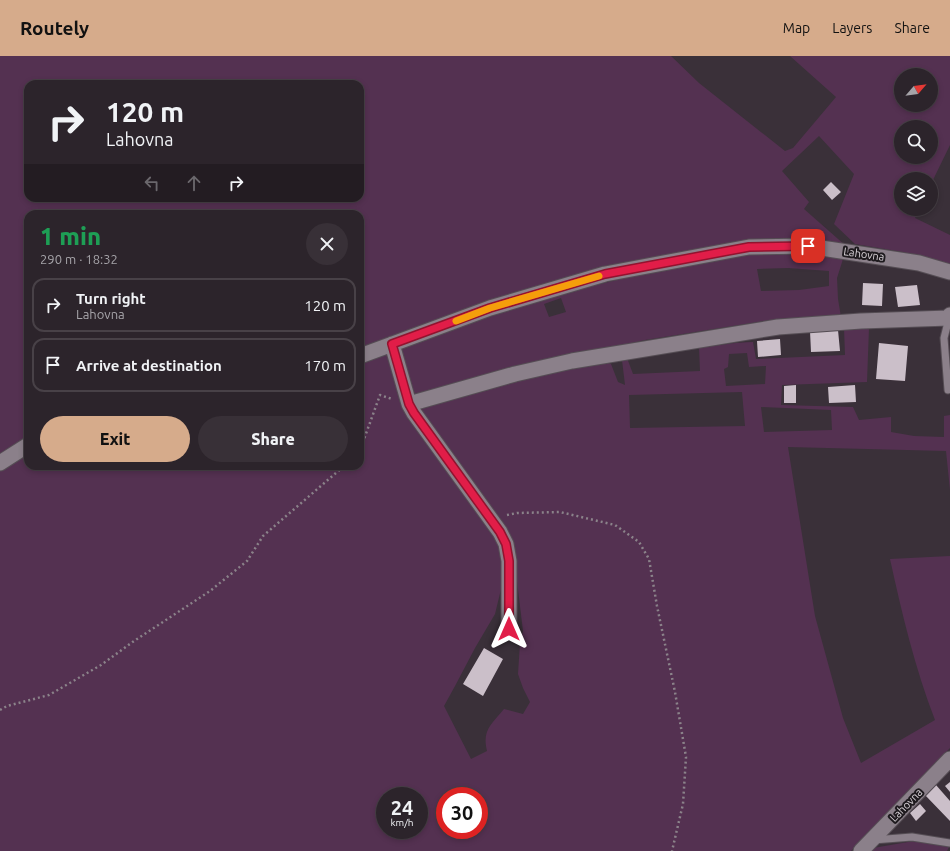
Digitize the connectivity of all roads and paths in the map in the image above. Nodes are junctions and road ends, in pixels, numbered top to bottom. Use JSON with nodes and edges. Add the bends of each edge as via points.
{"nodes":[{"id":1,"x":950,"y":272,"type":"edge"},
{"id":2,"x":949,"y":316,"type":"edge"},
{"id":3,"x":392,"y":344,"type":"junction"},
{"id":4,"x":364,"y":354,"type":"edge"},
{"id":5,"x":948,"y":390,"type":"dead end"},
{"id":6,"x":409,"y":404,"type":"junction"},
{"id":7,"x":364,"y":439,"type":"edge"},
{"id":8,"x":24,"y":448,"type":"edge"},
{"id":9,"x":0,"y":463,"type":"edge"},
{"id":10,"x":339,"y":470,"type":"edge"},
{"id":11,"x":502,"y":516,"type":"dead end"},
{"id":12,"x":509,"y":629,"type":"dead end"},
{"id":13,"x":0,"y":710,"type":"edge"},
{"id":14,"x":950,"y":758,"type":"edge"},
{"id":15,"x":950,"y":843,"type":"edge"},
{"id":16,"x":866,"y":846,"type":"edge"},
{"id":17,"x":672,"y":851,"type":"edge"}],
"edges":[{"from":1,"to":3,"type":"street","name":"Lahovna","via":[[919,263],[808,246],[749,247],[605,274],[490,308]]},
{"from":2,"to":5,"type":"lane","via":[[944,338]]},
{"from":2,"to":6,"type":"street","via":[[778,327],[572,361]]},
{"from":3,"to":4,"type":"street","name":"Lahovna"},
{"from":3,"to":6,"type":"street"},
{"from":6,"to":7,"type":"path","via":[[380,395]]},
{"from":6,"to":12,"type":"street","via":[[506,544],[509,561]]},
{"from":8,"to":9,"type":"street"},
{"from":10,"to":13,"type":"path","via":[[263,536],[247,561],[210,591],[101,665],[49,695]]},
{"from":11,"to":17,"type":"path","via":[[560,512],[615,525],[639,542],[650,559],[686,757],[683,804]]},
{"from":14,"to":16,"type":"street","name":"Lahovna"},
{"from":15,"to":16,"type":"lane","via":[[912,837]]}]}
